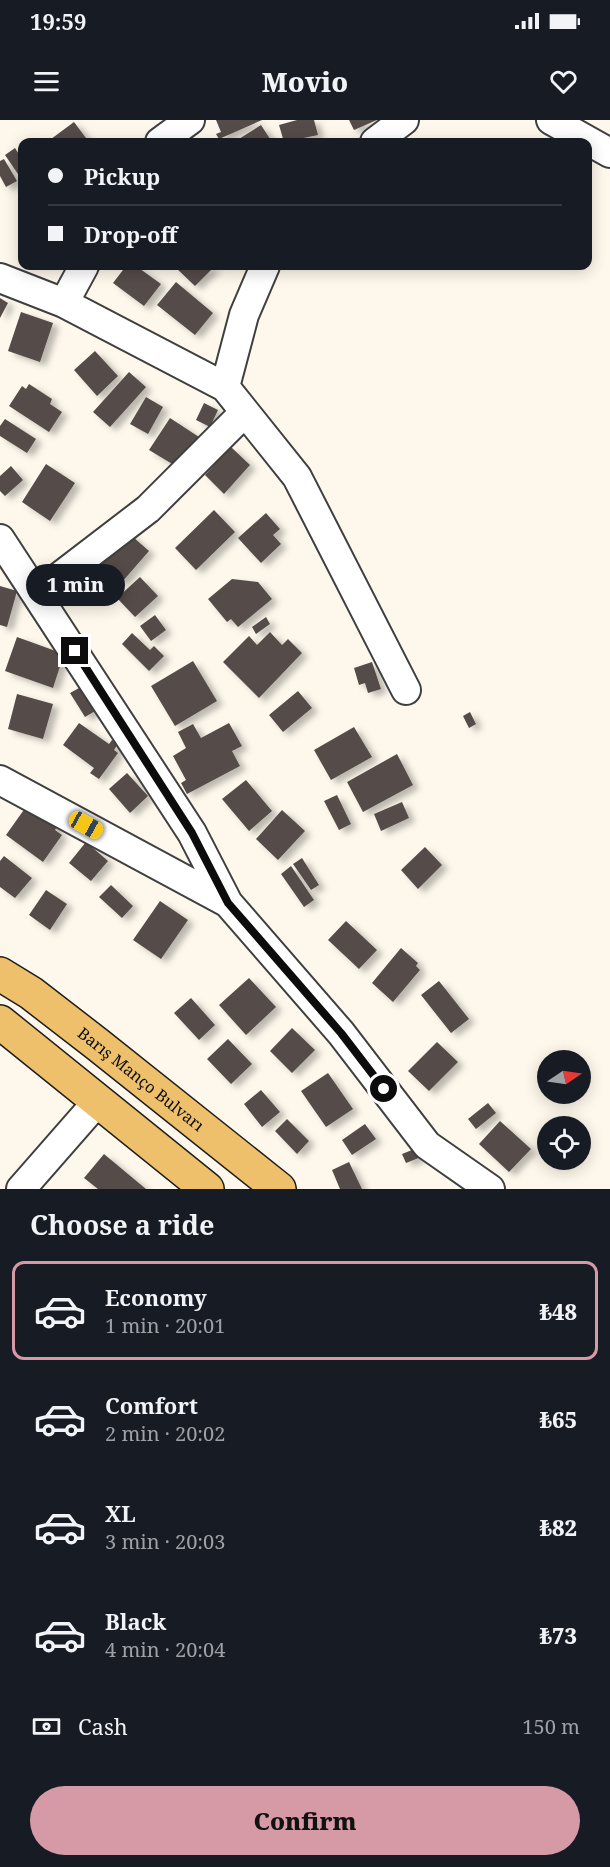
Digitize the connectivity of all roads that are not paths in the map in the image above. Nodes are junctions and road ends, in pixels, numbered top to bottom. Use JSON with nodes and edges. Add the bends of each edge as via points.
{"nodes":[{"id":1,"x":189,"y":120,"type":"edge"},
{"id":2,"x":404,"y":120,"type":"edge"},
{"id":3,"x":551,"y":120,"type":"edge"},
{"id":4,"x":165,"y":138,"type":"edge"},
{"id":5,"x":380,"y":138,"type":"edge"},
{"id":6,"x":583,"y":138,"type":"edge"},
{"id":7,"x":592,"y":143,"type":"edge"},
{"id":8,"x":610,"y":153,"type":"edge"},
{"id":9,"x":82,"y":270,"type":"edge"},
{"id":10,"x":263,"y":270,"type":"edge"},
{"id":11,"x":0,"y":278,"type":"edge"},
{"id":12,"x":64,"y":303,"type":"junction"},
{"id":13,"x":225,"y":387,"type":"junction"},
{"id":14,"x":245,"y":412,"type":"junction"},
{"id":15,"x":0,"y":539,"type":"edge"},
{"id":16,"x":38,"y":594,"type":"junction"},
{"id":17,"x":406,"y":690,"type":"dead end"},
{"id":18,"x":0,"y":780,"type":"edge"},
{"id":19,"x":228,"y":903,"type":"junction"},
{"id":20,"x":0,"y":974,"type":"edge"},
{"id":21,"x":0,"y":1022,"type":"edge"},
{"id":22,"x":98,"y":1101,"type":"junction"},
{"id":23,"x":21,"y":1189,"type":"edge"},
{"id":24,"x":207,"y":1189,"type":"edge"},
{"id":25,"x":279,"y":1189,"type":"edge"},
{"id":26,"x":490,"y":1189,"type":"edge"}],
"edges":[{"from":1,"to":4,"type":"street"},
{"from":2,"to":5,"type":"street"},
{"from":3,"to":6,"type":"street"},
{"from":7,"to":8,"type":"street"},
{"from":9,"to":12,"type":"street"},
{"from":10,"to":13,"type":"street","via":[[244,315]]},
{"from":11,"to":12,"type":"street"},
{"from":12,"to":13,"type":"street"},
{"from":13,"to":14,"type":"street"},
{"from":14,"to":16,"type":"street","via":[[148,509]]},
{"from":14,"to":17,"type":"street","via":[[297,477]]},
{"from":15,"to":16,"type":"street"},
{"from":16,"to":19,"type":"street","via":[[192,833]]},
{"from":18,"to":19,"type":"street"},
{"from":19,"to":26,"type":"street","via":[[341,1033],[427,1145]]},
{"from":20,"to":25,"type":"main road","name":"Barış Manço Bulvarı","via":[[48,1005]]},
{"from":21,"to":22,"type":"main road"},
{"from":22,"to":23,"type":"street"},
{"from":22,"to":24,"type":"main road"}]}
